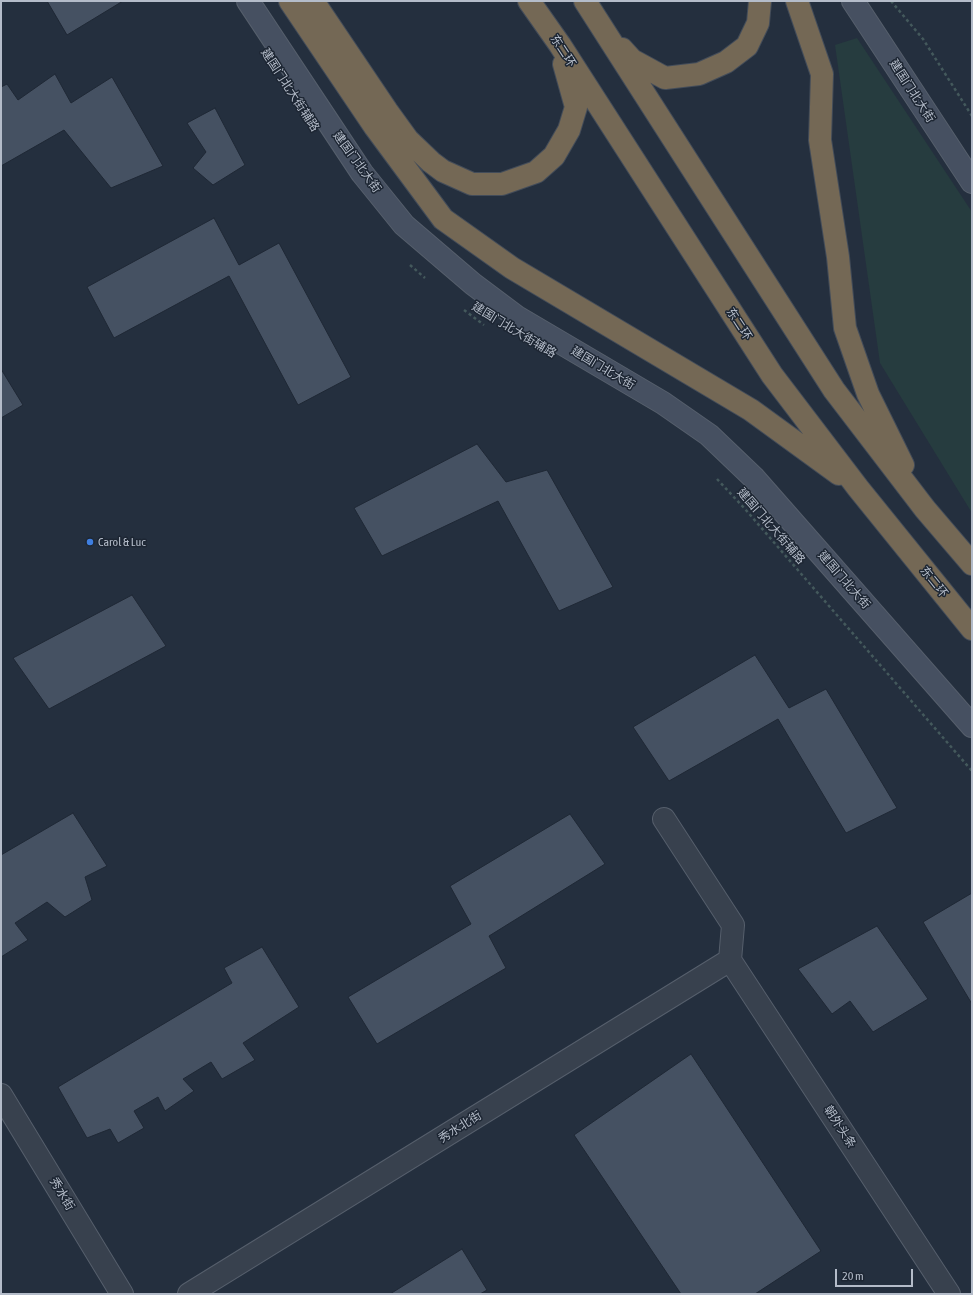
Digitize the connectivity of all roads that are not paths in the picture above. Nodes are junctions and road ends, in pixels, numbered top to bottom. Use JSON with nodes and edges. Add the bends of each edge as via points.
{"nodes":[{"id":1,"x":248,"y":1,"type":"edge"},
{"id":2,"x":290,"y":1,"type":"edge"},
{"id":3,"x":313,"y":1,"type":"edge"},
{"id":4,"x":529,"y":1,"type":"edge"},
{"id":5,"x":585,"y":1,"type":"edge"},
{"id":6,"x":760,"y":1,"type":"edge"},
{"id":7,"x":797,"y":1,"type":"edge"},
{"id":8,"x":852,"y":1,"type":"edge"},
{"id":9,"x":600,"y":24,"type":"junction"},
{"id":10,"x":560,"y":45,"type":"junction"},
{"id":11,"x":381,"y":119,"type":"junction"},
{"id":12,"x":972,"y":182,"type":"edge"},
{"id":13,"x":858,"y":488,"type":"junction"},
{"id":14,"x":925,"y":508,"type":"junction"},
{"id":15,"x":972,"y":564,"type":"edge"},
{"id":16,"x":972,"y":629,"type":"edge"},
{"id":17,"x":972,"y":726,"type":"edge"},
{"id":18,"x":664,"y":819,"type":"dead end"},
{"id":19,"x":730,"y":960,"type":"junction"},
{"id":20,"x":1,"y":1095,"type":"edge"},
{"id":21,"x":122,"y":1294,"type":"edge"},
{"id":22,"x":190,"y":1294,"type":"edge"},
{"id":23,"x":949,"y":1294,"type":"edge"}],
"edges":[{"from":1,"to":17,"type":"street","name":"建国门北大街","via":[[362,173],[404,225],[473,284],[517,317],[663,403],[709,436],[754,478]]},
{"from":2,"to":11,"type":"highway"},
{"from":3,"to":11,"type":"highway"},
{"from":4,"to":10,"type":"highway","name":"东二环"},
{"from":5,"to":9,"type":"highway"},
{"from":6,"to":9,"type":"highway","via":[[758,23],[747,46],[726,62],[699,74],[665,78],[632,60]]},
{"from":7,"to":14,"type":"highway","via":[[822,74],[820,140],[838,257],[845,328],[868,394]]},
{"from":8,"to":12,"type":"street","name":"建国门北大街"},
{"from":9,"to":14,"type":"highway","via":[[834,390]]},
{"from":10,"to":11,"type":"highway","via":[[576,107],[568,130],[554,156],[536,172],[502,184],[472,184],[443,171]]},
{"from":10,"to":13,"type":"highway","name":"东二环","via":[[772,375]]},
{"from":11,"to":13,"type":"highway","via":[[443,219],[512,268],[751,410]]},
{"from":13,"to":16,"type":"highway","name":"东二环"},
{"from":14,"to":15,"type":"highway"},
{"from":18,"to":19,"type":"street","via":[[733,925]]},
{"from":19,"to":22,"type":"street","name":"秀水北街"},
{"from":19,"to":23,"type":"street","name":"朝外头条"},
{"from":20,"to":21,"type":"street","name":"秀水街"}]}
